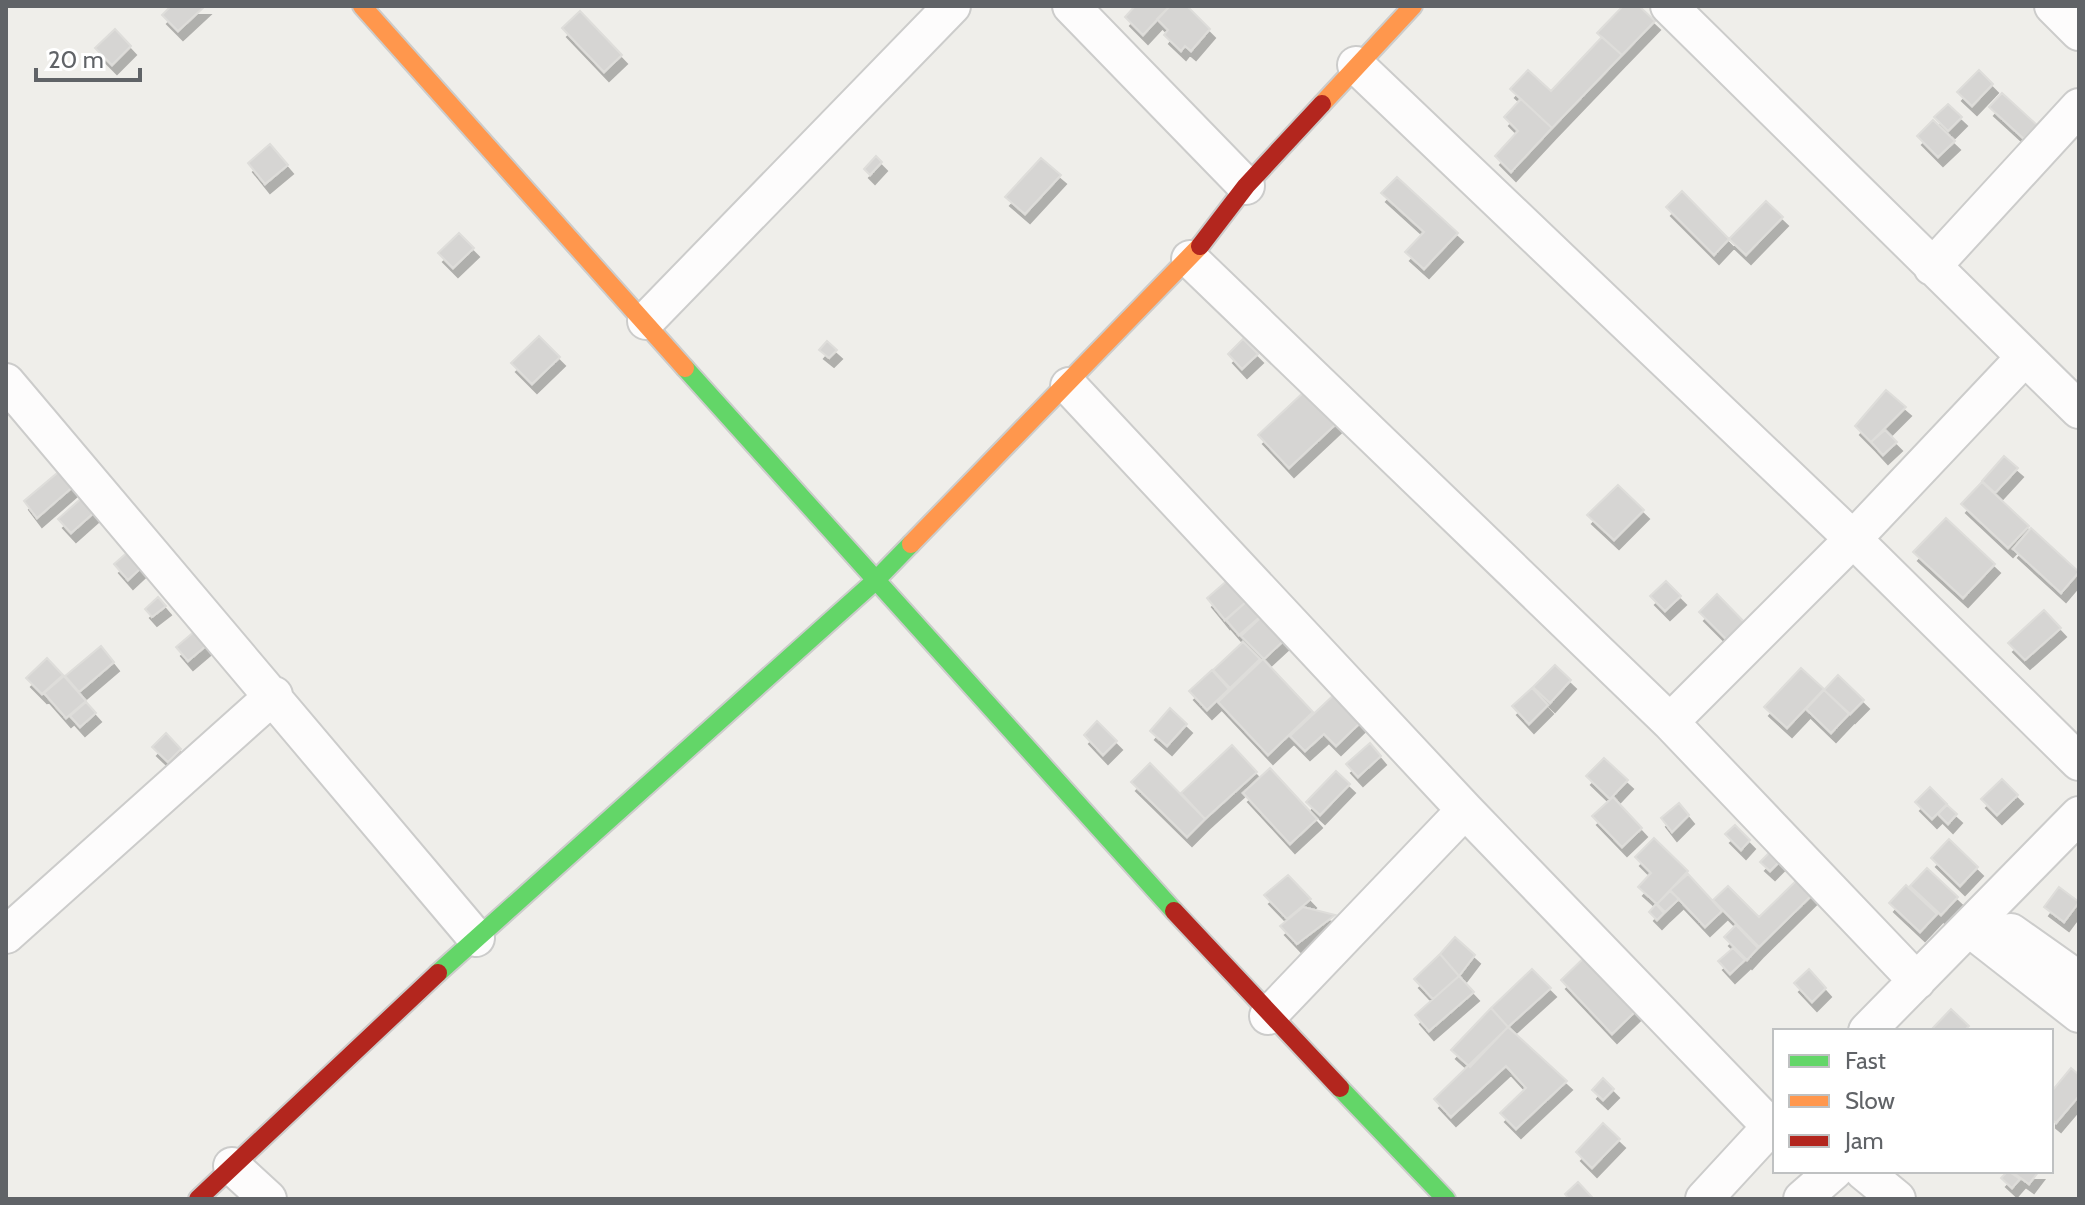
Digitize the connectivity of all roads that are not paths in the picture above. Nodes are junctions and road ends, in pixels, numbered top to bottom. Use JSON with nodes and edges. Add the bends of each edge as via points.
{"nodes":[{"id":1,"x":362,"y":6,"type":"edge"},
{"id":2,"x":952,"y":6,"type":"edge"},
{"id":3,"x":1071,"y":6,"type":"edge"},
{"id":4,"x":1413,"y":6,"type":"edge"},
{"id":5,"x":1669,"y":6,"type":"edge"},
{"id":6,"x":2053,"y":6,"type":"edge"},
{"id":7,"x":2079,"y":32,"type":"edge"},
{"id":8,"x":1356,"y":65,"type":"junction"},
{"id":9,"x":2079,"y":107,"type":"edge"},
{"id":10,"x":1246,"y":186,"type":"junction"},
{"id":11,"x":1190,"y":259,"type":"junction"},
{"id":12,"x":1932,"y":267,"type":"junction"},
{"id":13,"x":646,"y":321,"type":"junction"},
{"id":14,"x":2024,"y":358,"type":"junction"},
{"id":15,"x":6,"y":382,"type":"edge"},
{"id":16,"x":1069,"y":386,"type":"junction"},
{"id":17,"x":2079,"y":410,"type":"edge"},
{"id":18,"x":1853,"y":539,"type":"junction"},
{"id":19,"x":874,"y":582,"type":"junction"},
{"id":20,"x":274,"y":695,"type":"junction"},
{"id":21,"x":1670,"y":722,"type":"junction"},
{"id":22,"x":2079,"y":762,"type":"edge"},
{"id":23,"x":1465,"y":810,"type":"junction"},
{"id":24,"x":2079,"y":815,"type":"edge"},
{"id":25,"x":1976,"y":920,"type":"junction"},
{"id":26,"x":6,"y":935,"type":"edge"},
{"id":27,"x":476,"y":938,"type":"junction"},
{"id":28,"x":2079,"y":980,"type":"edge"},
{"id":29,"x":1917,"y":981,"type":"junction"},
{"id":30,"x":2079,"y":1014,"type":"edge"},
{"id":31,"x":1268,"y":1016,"type":"junction"},
{"id":32,"x":1869,"y":1029,"type":"edge"},
{"id":33,"x":1773,"y":1125,"type":"edge"},
{"id":34,"x":232,"y":1166,"type":"junction"},
{"id":35,"x":1832,"y":1173,"type":"edge"},
{"id":36,"x":1865,"y":1173,"type":"edge"},
{"id":37,"x":198,"y":1199,"type":"edge"},
{"id":38,"x":268,"y":1199,"type":"edge"},
{"id":39,"x":1446,"y":1199,"type":"edge"},
{"id":40,"x":1704,"y":1199,"type":"edge"},
{"id":41,"x":1802,"y":1199,"type":"edge"},
{"id":42,"x":1897,"y":1199,"type":"edge"}],
"edges":[{"from":1,"to":13,"type":"street"},
{"from":2,"to":13,"type":"street"},
{"from":3,"to":10,"type":"street"},
{"from":4,"to":8,"type":"street"},
{"from":5,"to":12,"type":"street"},
{"from":6,"to":7,"type":"street"},
{"from":8,"to":10,"type":"street"},
{"from":8,"to":18,"type":"street"},
{"from":9,"to":12,"type":"street"},
{"from":10,"to":11,"type":"street"},
{"from":11,"to":16,"type":"street"},
{"from":11,"to":21,"type":"street"},
{"from":12,"to":14,"type":"street"},
{"from":13,"to":19,"type":"street"},
{"from":14,"to":17,"type":"street"},
{"from":14,"to":18,"type":"street"},
{"from":15,"to":20,"type":"street"},
{"from":16,"to":19,"type":"street"},
{"from":16,"to":23,"type":"street"},
{"from":18,"to":21,"type":"street"},
{"from":18,"to":22,"type":"street"},
{"from":19,"to":27,"type":"street"},
{"from":19,"to":31,"type":"street"},
{"from":20,"to":26,"type":"street"},
{"from":20,"to":27,"type":"street"},
{"from":21,"to":29,"type":"street"},
{"from":23,"to":31,"type":"street"},
{"from":23,"to":33,"type":"street"},
{"from":24,"to":25,"type":"street"},
{"from":25,"to":28,"type":"street"},
{"from":25,"to":29,"type":"street"},
{"from":25,"to":30,"type":"street"},
{"from":27,"to":34,"type":"street"},
{"from":29,"to":32,"type":"street"},
{"from":31,"to":39,"type":"street"},
{"from":33,"to":40,"type":"street"},
{"from":34,"to":37,"type":"street"},
{"from":34,"to":38,"type":"street"},
{"from":35,"to":41,"type":"street"},
{"from":36,"to":42,"type":"street"}]}
